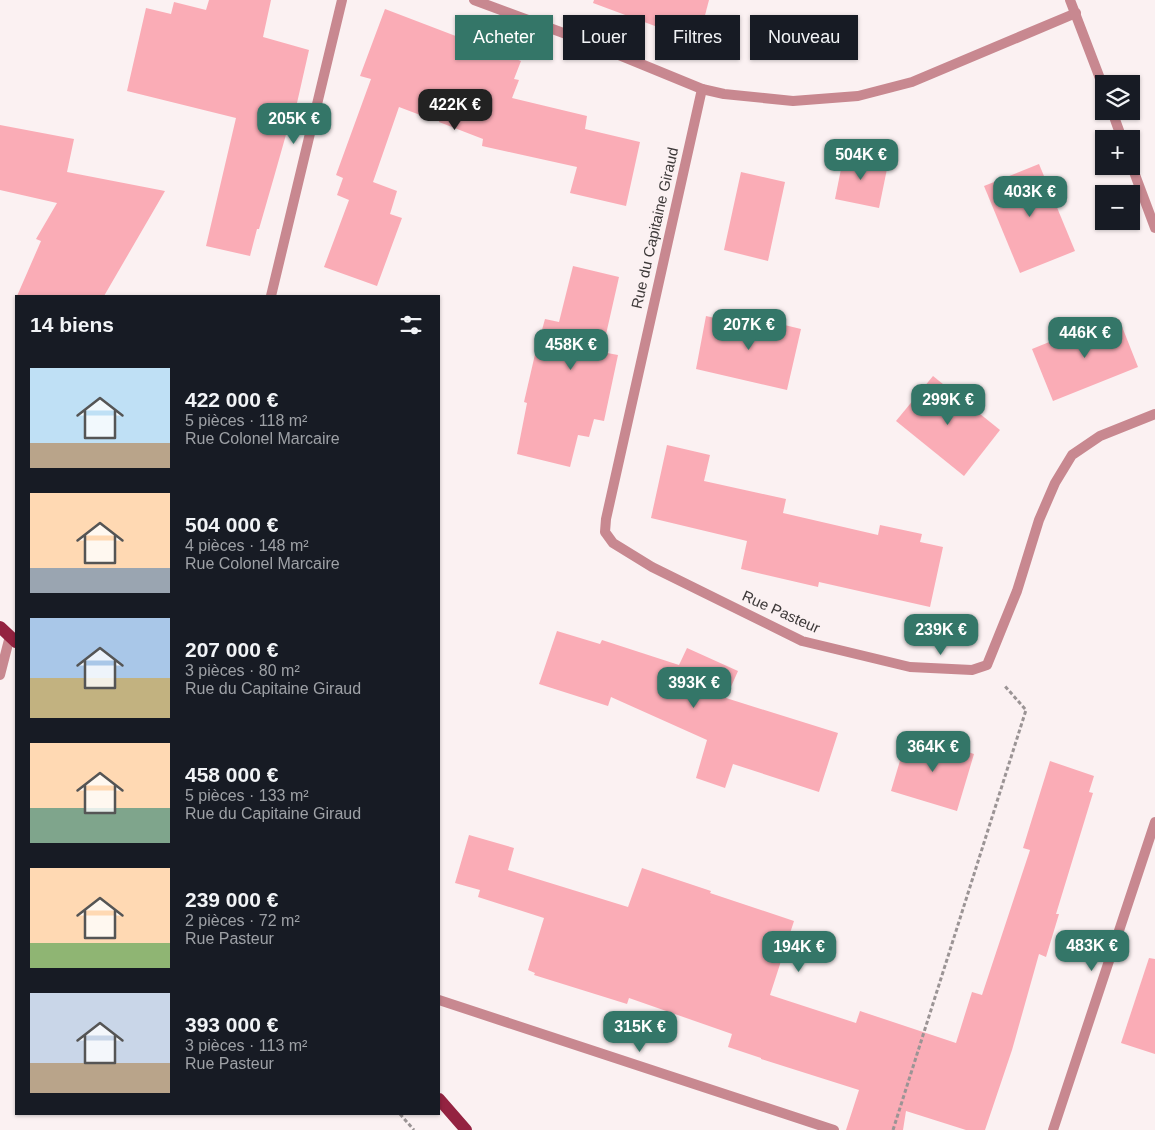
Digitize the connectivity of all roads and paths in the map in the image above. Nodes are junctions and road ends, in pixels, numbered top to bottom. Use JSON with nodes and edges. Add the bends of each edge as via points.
{"nodes":[{"id":1,"x":342,"y":0,"type":"edge"},
{"id":2,"x":474,"y":0,"type":"edge"},
{"id":3,"x":1070,"y":0,"type":"edge"},
{"id":4,"x":1076,"y":13,"type":"junction"},
{"id":5,"x":1099,"y":75,"type":"edge"},
{"id":6,"x":702,"y":89,"type":"junction"},
{"id":7,"x":1135,"y":175,"type":"edge"},
{"id":8,"x":1155,"y":228,"type":"edge"},
{"id":9,"x":271,"y":295,"type":"edge"},
{"id":10,"x":1155,"y":414,"type":"edge"},
{"id":11,"x":606,"y":519,"type":"joint"},
{"id":12,"x":0,"y":627,"type":"edge"},
{"id":13,"x":13,"y":639,"type":"edge"},
{"id":14,"x":987,"y":665,"type":"junction"},
{"id":15,"x":0,"y":675,"type":"edge"},
{"id":16,"x":1155,"y":822,"type":"edge"},
{"id":17,"x":440,"y":1000,"type":"edge"},
{"id":18,"x":440,"y":1100,"type":"edge"},
{"id":19,"x":401,"y":1115,"type":"edge"},
{"id":20,"x":414,"y":1130,"type":"edge"},
{"id":21,"x":466,"y":1130,"type":"edge"},
{"id":22,"x":834,"y":1130,"type":"edge"},
{"id":23,"x":893,"y":1130,"type":"edge"},
{"id":24,"x":1053,"y":1130,"type":"edge"}],
"edges":[{"from":1,"to":9,"type":"street"},
{"from":2,"to":6,"type":"street"},
{"from":3,"to":4,"type":"street"},
{"from":4,"to":5,"type":"street"},
{"from":4,"to":6,"type":"street","via":[[912,82],[858,96],[793,101]]},
{"from":6,"to":11,"type":"street","name":"Rue du Capitaine Giraud"},
{"from":7,"to":8,"type":"street"},
{"from":10,"to":14,"type":"street","via":[[1100,436],[1072,455],[1039,520],[1017,591]]},
{"from":11,"to":14,"type":"street","name":"Rue Pasteur","via":[[605,532],[612,543],[681,582],[802,641],[910,668],[972,670]]},
{"from":12,"to":13,"type":"main road"},
{"from":13,"to":15,"type":"street"},
{"from":14,"to":23,"type":"path","via":[[1026,710]]},
{"from":16,"to":24,"type":"street"},
{"from":17,"to":22,"type":"street"},
{"from":18,"to":21,"type":"main road"},
{"from":19,"to":20,"type":"path"}]}
